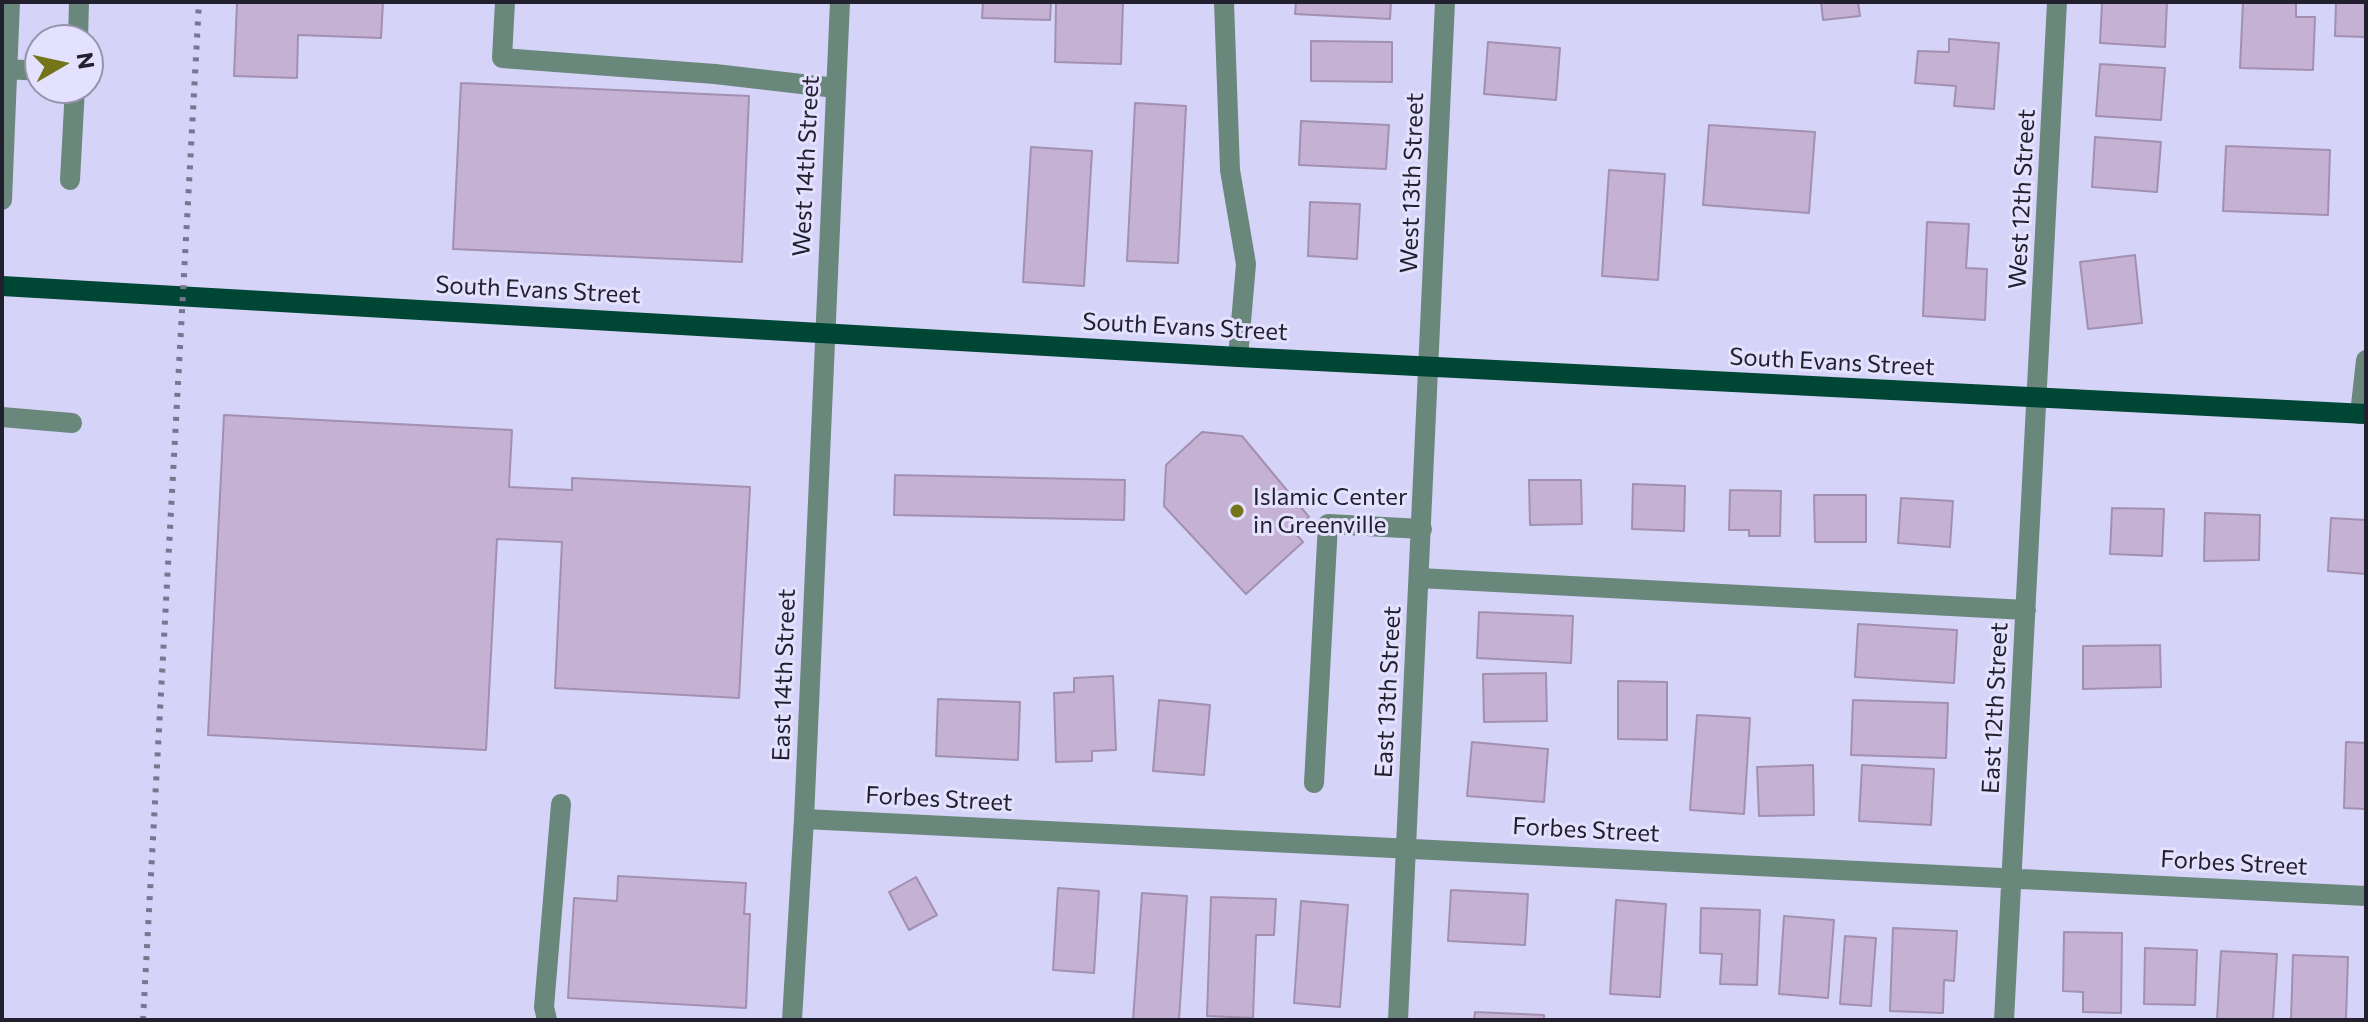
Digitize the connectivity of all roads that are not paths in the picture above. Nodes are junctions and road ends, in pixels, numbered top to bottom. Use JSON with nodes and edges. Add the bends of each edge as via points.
{"nodes":[{"id":1,"x":10,"y":2,"type":"edge"},
{"id":2,"x":79,"y":2,"type":"edge"},
{"id":3,"x":505,"y":2,"type":"edge"},
{"id":4,"x":840,"y":2,"type":"edge"},
{"id":5,"x":1224,"y":2,"type":"edge"},
{"id":6,"x":1445,"y":2,"type":"edge"},
{"id":7,"x":2057,"y":2,"type":"edge"},
{"id":8,"x":78,"y":24,"type":"edge"},
{"id":9,"x":8,"y":69,"type":"junction"},
{"id":10,"x":24,"y":70,"type":"edge"},
{"id":11,"x":836,"y":88,"type":"junction"},
{"id":12,"x":74,"y":104,"type":"edge"},
{"id":13,"x":3,"y":176,"type":"edge"},
{"id":14,"x":70,"y":180,"type":"dead end"},
{"id":15,"x":2,"y":200,"type":"edge"},
{"id":16,"x":2,"y":286,"type":"edge"},
{"id":17,"x":824,"y":332,"type":"junction"},
{"id":18,"x":1238,"y":357,"type":"junction"},
{"id":19,"x":2366,"y":360,"type":"edge"},
{"id":20,"x":1430,"y":367,"type":"junction"},
{"id":21,"x":2038,"y":398,"type":"junction"},
{"id":22,"x":2363,"y":414,"type":"edge"},
{"id":23,"x":2,"y":417,"type":"edge"},
{"id":24,"x":72,"y":423,"type":"dead end"},
{"id":25,"x":1422,"y":529,"type":"junction"},
{"id":26,"x":1419,"y":578,"type":"junction"},
{"id":27,"x":2026,"y":610,"type":"junction"},
{"id":28,"x":1314,"y":783,"type":"dead end"},
{"id":29,"x":561,"y":804,"type":"dead end"},
{"id":30,"x":804,"y":819,"type":"junction"},
{"id":31,"x":1407,"y":847,"type":"junction"},
{"id":32,"x":2013,"y":877,"type":"junction"},
{"id":33,"x":2366,"y":896,"type":"edge"},
{"id":34,"x":547,"y":1020,"type":"edge"},
{"id":35,"x":792,"y":1020,"type":"edge"},
{"id":36,"x":1398,"y":1020,"type":"edge"},
{"id":37,"x":2004,"y":1020,"type":"edge"}],
"edges":[{"from":1,"to":9,"type":"street"},
{"from":2,"to":8,"type":"street"},
{"from":3,"to":11,"type":"street","via":[[502,58]]},
{"from":4,"to":11,"type":"street","name":"West 14th Street"},
{"from":5,"to":18,"type":"street","via":[[1230,170],[1246,264]]},
{"from":6,"to":20,"type":"street","name":"West 13th Street"},
{"from":7,"to":21,"type":"street","name":"West 12th Street"},
{"from":9,"to":10,"type":"street"},
{"from":9,"to":13,"type":"street"},
{"from":11,"to":17,"type":"street","name":"West 14th Street"},
{"from":12,"to":14,"type":"street"},
{"from":13,"to":15,"type":"street"},
{"from":16,"to":17,"type":"main road","name":"South Evans Street"},
{"from":17,"to":18,"type":"main road","name":"South Evans Street"},
{"from":17,"to":30,"type":"street","name":"East 14th Street"},
{"from":18,"to":20,"type":"main road","name":"South Evans Street"},
{"from":19,"to":22,"type":"street"},
{"from":20,"to":21,"type":"main road","name":"South Evans Street"},
{"from":20,"to":25,"type":"street","name":"East 13th Street"},
{"from":21,"to":22,"type":"main road","name":"South Evans Street"},
{"from":21,"to":27,"type":"street","name":"East 12th Street"},
{"from":23,"to":24,"type":"street"},
{"from":25,"to":26,"type":"street","name":"East 13th Street"},
{"from":25,"to":28,"type":"street","via":[[1328,524]]},
{"from":26,"to":27,"type":"street"},
{"from":26,"to":31,"type":"street","name":"East 13th Street"},
{"from":27,"to":32,"type":"street","name":"East 12th Street"},
{"from":29,"to":34,"type":"street"},
{"from":30,"to":31,"type":"street","name":"Forbes Street"},
{"from":30,"to":35,"type":"street","name":"East 14th Street"},
{"from":31,"to":32,"type":"street","name":"Forbes Street"},
{"from":31,"to":36,"type":"street","name":"East 13th Street"},
{"from":32,"to":33,"type":"street","name":"Forbes Street"},
{"from":32,"to":37,"type":"street","name":"East 12th Street"}]}
